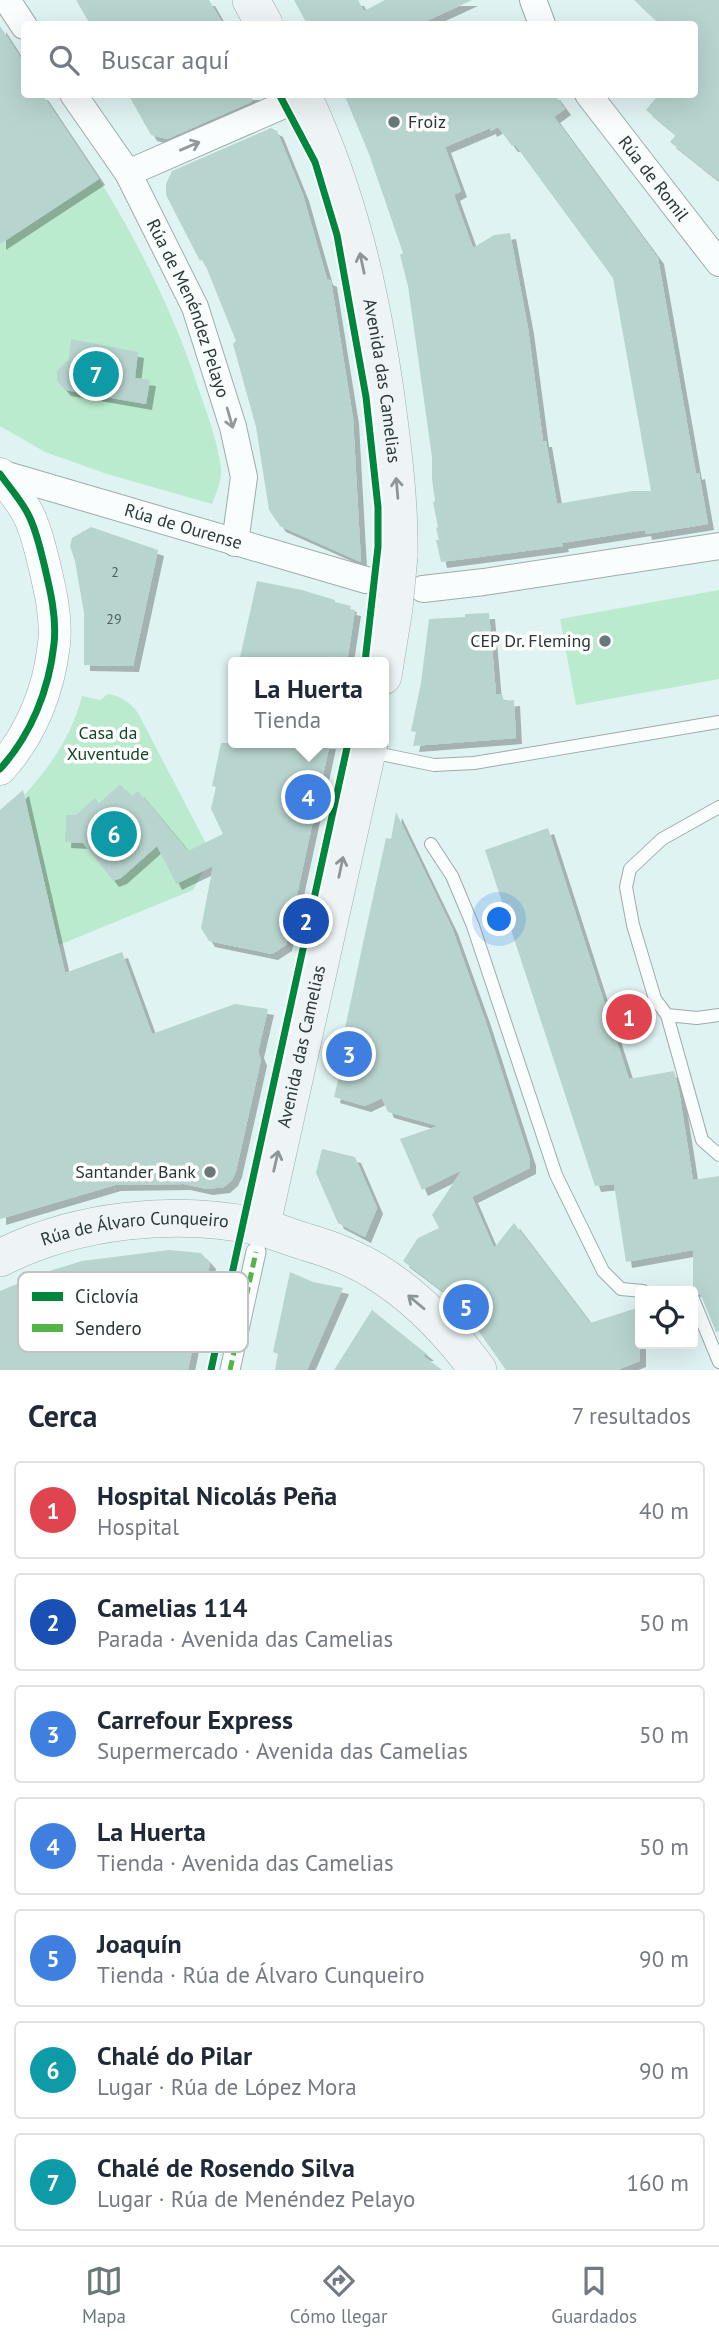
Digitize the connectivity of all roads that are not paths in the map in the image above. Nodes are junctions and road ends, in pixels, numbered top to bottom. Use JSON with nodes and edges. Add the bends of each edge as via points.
{"nodes":[{"id":1,"x":6,"y":0,"type":"edge"},
{"id":2,"x":251,"y":0,"type":"edge"},
{"id":3,"x":533,"y":0,"type":"edge"},
{"id":4,"x":262,"y":21,"type":"edge"},
{"id":5,"x":541,"y":21,"type":"edge"},
{"id":6,"x":21,"y":22,"type":"edge"},
{"id":7,"x":76,"y":98,"type":"edge"},
{"id":8,"x":298,"y":98,"type":"edge"},
{"id":9,"x":306,"y":98,"type":"edge"},
{"id":10,"x":591,"y":98,"type":"edge"},
{"id":11,"x":128,"y":173,"type":"junction"},
{"id":12,"x":719,"y":262,"type":"edge"},
{"id":13,"x":0,"y":474,"type":"edge"},
{"id":14,"x":235,"y":542,"type":"junction"},
{"id":15,"x":719,"y":546,"type":"edge"},
{"id":16,"x":366,"y":580,"type":"dead end"},
{"id":17,"x":409,"y":599,"type":"junction"},
{"id":18,"x":389,"y":658,"type":"edge"},
{"id":19,"x":719,"y":722,"type":"edge"},
{"id":20,"x":368,"y":748,"type":"edge"},
{"id":21,"x":372,"y":748,"type":"edge"},
{"id":22,"x":0,"y":769,"type":"edge"},
{"id":23,"x":719,"y":807,"type":"edge"},
{"id":24,"x":431,"y":844,"type":"dead end"},
{"id":25,"x":667,"y":1015,"type":"junction"},
{"id":26,"x":719,"y":1015,"type":"edge"},
{"id":27,"x":719,"y":1155,"type":"edge"},
{"id":28,"x":259,"y":1240,"type":"junction"},
{"id":29,"x":0,"y":1258,"type":"edge"},
{"id":30,"x":248,"y":1289,"type":"edge"},
{"id":31,"x":635,"y":1290,"type":"edge"},
{"id":32,"x":698,"y":1311,"type":"edge"},
{"id":33,"x":234,"y":1352,"type":"edge"},
{"id":34,"x":719,"y":1362,"type":"edge"},
{"id":35,"x":230,"y":1370,"type":"edge"},
{"id":36,"x":478,"y":1370,"type":"edge"}],
"edges":[{"from":1,"to":6,"type":"street"},
{"from":2,"to":4,"type":"main road"},
{"from":3,"to":5,"type":"street"},
{"from":7,"to":11,"type":"street","name":"Rúa de Menéndez Pelayo"},
{"from":11,"to":8,"type":"street","one_way":true},
{"from":17,"to":9,"type":"main road","name":"Avenida das Camelias","one_way":true,"bridge":true,"via":[[398,556],[394,454],[369,294],[343,193]]},
{"from":10,"to":12,"type":"street","name":"Rúa de Romil"},
{"from":11,"to":14,"type":"street","name":"Rúa de Menéndez Pelayo","one_way":true,"via":[[195,307],[233,427],[244,477]]},
{"from":13,"to":14,"type":"street","name":"Rúa de Ourense"},
{"from":13,"to":22,"type":"street","via":[[28,513],[41,549],[51,595],[54,643],[34,719]]},
{"from":14,"to":16,"type":"street","name":"Rúa de Ourense"},
{"from":15,"to":17,"type":"street","via":[[484,582]]},
{"from":17,"to":18,"type":"main road","name":"Avenida das Camelias"},
{"from":19,"to":21,"type":"lane","via":[[474,763],[434,765]]},
{"from":28,"to":20,"type":"main road","name":"Avenida das Camelias","one_way":true},
{"from":23,"to":25,"type":"lane","via":[[662,839],[630,869],[626,887],[633,925],[655,999]]},
{"from":24,"to":31,"type":"lane","via":[[452,876],[473,926],[556,1175],[603,1271],[621,1289]]},
{"from":25,"to":26,"type":"lane"},
{"from":25,"to":27,"type":"lane","via":[[702,1140]]},
{"from":28,"to":29,"type":"main road","name":"Rúa de Álvaro Cunqueiro","via":[[197,1220],[109,1224],[63,1233]]},
{"from":28,"to":30,"type":"street","name":"Avenida das Camelias"},
{"from":36,"to":28,"type":"main road","name":"Rúa de Álvaro Cunqueiro","one_way":true,"via":[[446,1329],[377,1272],[318,1245]]},
{"from":32,"to":34,"type":"lane"},
{"from":33,"to":35,"type":"street","name":"Avenida das Camelias"}]}
